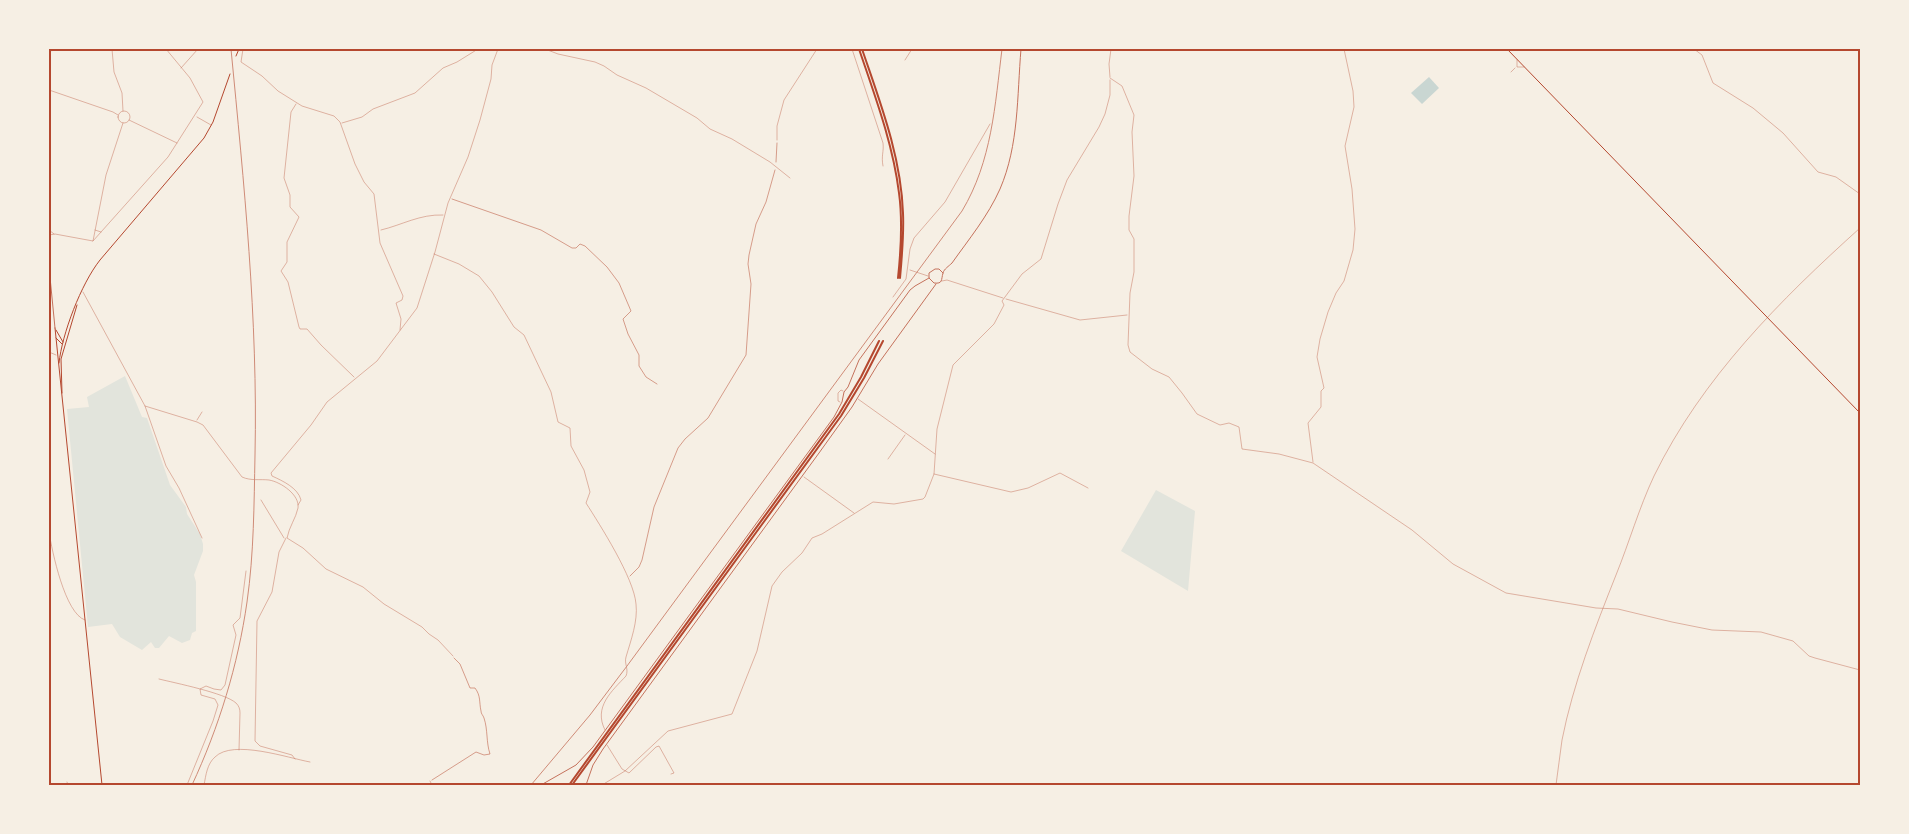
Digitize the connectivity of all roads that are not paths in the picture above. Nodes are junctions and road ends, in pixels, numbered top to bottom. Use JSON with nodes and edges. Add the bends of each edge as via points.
{"nodes":[{"id":1,"x":66,"y":49,"type":"edge"},
{"id":2,"x":112,"y":49,"type":"edge"},
{"id":3,"x":166,"y":49,"type":"edge"},
{"id":4,"x":198,"y":49,"type":"edge"},
{"id":5,"x":239,"y":49,"type":"edge"},
{"id":6,"x":244,"y":49,"type":"edge"},
{"id":7,"x":478,"y":49,"type":"edge"},
{"id":8,"x":498,"y":49,"type":"edge"},
{"id":9,"x":545,"y":49,"type":"edge"},
{"id":10,"x":817,"y":49,"type":"edge"},
{"id":11,"x":852,"y":49,"type":"edge"},
{"id":12,"x":861,"y":49,"type":"edge"},
{"id":13,"x":912,"y":49,"type":"edge"},
{"id":14,"x":1021,"y":49,"type":"edge"},
{"id":15,"x":1111,"y":49,"type":"edge"},
{"id":16,"x":1344,"y":49,"type":"edge"},
{"id":17,"x":1506,"y":49,"type":"edge"},
{"id":18,"x":1694,"y":49,"type":"edge"},
{"id":19,"x":49,"y":51,"type":"edge"},
{"id":20,"x":236,"y":56,"type":"dead end"},
{"id":21,"x":1516,"y":59,"type":"junction"},
{"id":22,"x":905,"y":60,"type":"dead end"},
{"id":23,"x":1517,"y":67,"type":"junction"},
{"id":24,"x":1524,"y":67,"type":"junction"},
{"id":25,"x":181,"y":68,"type":"junction"},
{"id":26,"x":1511,"y":72,"type":"dead end"},
{"id":27,"x":230,"y":74,"type":"dead end"},
{"id":28,"x":1110,"y":78,"type":"junction"},
{"id":29,"x":49,"y":90,"type":"edge"},
{"id":30,"x":297,"y":103,"type":"junction"},
{"id":31,"x":123,"y":111,"type":"junction"},
{"id":32,"x":118,"y":115,"type":"junction"},
{"id":33,"x":196,"y":116,"type":"junction"},
{"id":34,"x":130,"y":120,"type":"junction"},
{"id":35,"x":123,"y":123,"type":"junction"},
{"id":36,"x":340,"y":123,"type":"junction"},
{"id":37,"x":990,"y":124,"type":"dead end"},
{"id":38,"x":212,"y":125,"type":"junction"},
{"id":39,"x":777,"y":140,"type":"road end"},
{"id":40,"x":178,"y":144,"type":"junction"},
{"id":41,"x":883,"y":166,"type":"dead end"},
{"id":42,"x":790,"y":178,"type":"dead end"},
{"id":43,"x":1860,"y":194,"type":"edge"},
{"id":44,"x":444,"y":216,"type":"junction"},
{"id":45,"x":1860,"y":228,"type":"edge"},
{"id":46,"x":95,"y":230,"type":"junction"},
{"id":47,"x":379,"y":230,"type":"junction"},
{"id":48,"x":102,"y":232,"type":"junction"},
{"id":49,"x":50,"y":233,"type":"edge"},
{"id":50,"x":93,"y":241,"type":"junction"},
{"id":51,"x":434,"y":254,"type":"junction"},
{"id":52,"x":49,"y":266,"type":"edge"},
{"id":53,"x":946,"y":269,"type":"junction"},
{"id":54,"x":908,"y":270,"type":"junction"},
{"id":55,"x":941,"y":270,"type":"junction"},
{"id":56,"x":929,"y":273,"type":"junction"},
{"id":57,"x":943,"y":273,"type":"junction"},
{"id":58,"x":926,"y":274,"type":"junction"},
{"id":59,"x":944,"y":277,"type":"junction"},
{"id":60,"x":899,"y":278,"type":"dead end"},
{"id":61,"x":929,"y":278,"type":"junction"},
{"id":62,"x":947,"y":280,"type":"junction"},
{"id":63,"x":942,"y":281,"type":"junction"},
{"id":64,"x":932,"y":282,"type":"junction"},
{"id":65,"x":936,"y":284,"type":"junction"},
{"id":66,"x":50,"y":289,"type":"edge"},
{"id":67,"x":932,"y":289,"type":"junction"},
{"id":68,"x":82,"y":291,"type":"junction"},
{"id":69,"x":893,"y":297,"type":"dead end"},
{"id":70,"x":1005,"y":298,"type":"junction"},
{"id":71,"x":78,"y":302,"type":"junction"},
{"id":72,"x":1129,"y":315,"type":"junction"},
{"id":73,"x":1768,"y":318,"type":"junction"},
{"id":74,"x":55,"y":328,"type":"junction"},
{"id":75,"x":67,"y":332,"type":"junction"},
{"id":76,"x":399,"y":332,"type":"junction"},
{"id":77,"x":57,"y":333,"type":"junction"},
{"id":78,"x":56,"y":338,"type":"junction"},
{"id":79,"x":879,"y":340,"type":"dead end"},
{"id":80,"x":883,"y":341,"type":"dead end"},
{"id":81,"x":64,"y":343,"type":"junction"},
{"id":82,"x":49,"y":352,"type":"edge"},
{"id":83,"x":58,"y":356,"type":"junction"},
{"id":84,"x":60,"y":369,"type":"junction"},
{"id":85,"x":356,"y":378,"type":"junction"},
{"id":86,"x":844,"y":392,"type":"junction"},
{"id":87,"x":857,"y":398,"type":"junction"},
{"id":88,"x":842,"y":402,"type":"junction"},
{"id":89,"x":145,"y":406,"type":"junction"},
{"id":90,"x":202,"y":412,"type":"dead end"},
{"id":91,"x":1860,"y":413,"type":"edge"},
{"id":92,"x":197,"y":422,"type":"junction"},
{"id":93,"x":906,"y":434,"type":"junction"},
{"id":94,"x":936,"y":455,"type":"junction"},
{"id":95,"x":888,"y":459,"type":"dead end"},
{"id":96,"x":1313,"y":463,"type":"junction"},
{"id":97,"x":934,"y":474,"type":"junction"},
{"id":98,"x":802,"y":476,"type":"junction"},
{"id":99,"x":1088,"y":488,"type":"dead end"},
{"id":100,"x":261,"y":500,"type":"dead end"},
{"id":101,"x":298,"y":505,"type":"junction"},
{"id":102,"x":855,"y":514,"type":"junction"},
{"id":103,"x":49,"y":532,"type":"edge"},
{"id":104,"x":287,"y":536,"type":"junction"},
{"id":105,"x":202,"y":538,"type":"dead end"},
{"id":106,"x":285,"y":539,"type":"junction"},
{"id":107,"x":246,"y":571,"type":"dead end"},
{"id":108,"x":1603,"y":608,"type":"junction"},
{"id":109,"x":85,"y":620,"type":"junction"},
{"id":110,"x":453,"y":656,"type":"road end"},
{"id":111,"x":1860,"y":670,"type":"edge"},
{"id":112,"x":159,"y":679,"type":"dead end"},
{"id":113,"x":200,"y":690,"type":"junction"},
{"id":114,"x":603,"y":723,"type":"junction"},
{"id":115,"x":608,"y":726,"type":"junction"},
{"id":116,"x":605,"y":730,"type":"junction"},
{"id":117,"x":607,"y":743,"type":"junction"},
{"id":118,"x":603,"y":749,"type":"junction"},
{"id":119,"x":238,"y":750,"type":"junction"},
{"id":120,"x":610,"y":750,"type":"junction"},
{"id":121,"x":295,"y":759,"type":"junction"},
{"id":122,"x":310,"y":762,"type":"dead end"},
{"id":123,"x":625,"y":771,"type":"junction"},
{"id":124,"x":671,"y":774,"type":"dead end"},
{"id":125,"x":430,"y":781,"type":"road end"},
{"id":126,"x":67,"y":782,"type":"dead end"},
{"id":127,"x":68,"y":785,"type":"edge"},
{"id":128,"x":102,"y":785,"type":"edge"},
{"id":129,"x":187,"y":785,"type":"edge"},
{"id":130,"x":204,"y":785,"type":"edge"},
{"id":131,"x":432,"y":785,"type":"edge"},
{"id":132,"x":541,"y":785,"type":"edge"},
{"id":133,"x":572,"y":785,"type":"edge"},
{"id":134,"x":586,"y":785,"type":"edge"},
{"id":135,"x":602,"y":785,"type":"edge"},
{"id":136,"x":1556,"y":785,"type":"edge"}],
"edges":[{"from":1,"to":19,"type":"street"},
{"from":2,"to":31,"type":"street"},
{"from":3,"to":25,"type":"street"},
{"from":4,"to":25,"type":"street"},
{"from":5,"to":20,"type":"main road"},
{"from":6,"to":30,"type":"street","via":[[241,62]]},
{"from":7,"to":36,"type":"street","via":[[444,68],[415,93],[373,109],[362,117]]},
{"from":8,"to":44,"type":"street","via":[[480,120]]},
{"from":9,"to":42,"type":"street","via":[[604,66],[732,139]]},
{"from":10,"to":39,"type":"street","via":[[784,100]]},
{"from":11,"to":41,"type":"street","via":[[883,142]]},
{"from":12,"to":60,"type":"highway","via":[[887,124],[899,173],[904,228]]},
{"from":13,"to":22,"type":"street"},
{"from":14,"to":53,"type":"street","via":[[1009,165],[991,206]]},
{"from":15,"to":28,"type":"street"},
{"from":16,"to":96,"type":"street","via":[[1354,107],[1345,146],[1355,229],[1344,280],[1328,312],[1320,339],[1318,357],[1324,388],[1321,407],[1308,423]]},
{"from":17,"to":21,"type":"main road"},
{"from":18,"to":43,"type":"street","via":[[1702,55],[1713,83],[1753,108],[1783,133],[1818,172],[1836,178]]},
{"from":21,"to":23,"type":"street"},
{"from":21,"to":24,"type":"main road"},
{"from":23,"to":24,"type":"street"},
{"from":23,"to":26,"type":"street"},
{"from":24,"to":73,"type":"main road"},
{"from":25,"to":33,"type":"street","via":[[203,102]]},
{"from":27,"to":38,"type":"main road"},
{"from":28,"to":70,"type":"street","via":[[1105,114],[1067,180],[1041,259],[1022,274]]},
{"from":28,"to":72,"type":"street","via":[[1122,86],[1134,114],[1134,176],[1129,216],[1129,230],[1134,238],[1134,272]]},
{"from":29,"to":32,"type":"street"},
{"from":30,"to":36,"type":"street","via":[[334,116]]},
{"from":30,"to":85,"type":"street","via":[[291,112],[284,178],[290,207],[299,219],[288,240],[286,265],[281,271],[288,282],[300,329],[307,330]]},
{"from":31,"to":32,"type":"street"},
{"from":31,"to":34,"type":"street","via":[[128,113]]},
{"from":32,"to":35,"type":"street"},
{"from":33,"to":38,"type":"street"},
{"from":33,"to":40,"type":"street"},
{"from":34,"to":35,"type":"street"},
{"from":34,"to":40,"type":"street"},
{"from":35,"to":46,"type":"street","via":[[106,175]]},
{"from":36,"to":47,"type":"street","via":[[355,164],[375,196]]},
{"from":37,"to":54,"type":"street","via":[[945,202],[914,238]]},
{"from":38,"to":68,"type":"main road","via":[[190,156],[94,267]]},
{"from":40,"to":48,"type":"street"},
{"from":44,"to":47,"type":"street","via":[[427,216]]},
{"from":44,"to":51,"type":"street"},
{"from":45,"to":73,"type":"street","via":[[1809,274]]},
{"from":46,"to":48,"type":"street"},
{"from":46,"to":50,"type":"street"},
{"from":47,"to":76,"type":"street","via":[[383,250],[403,300],[396,304]]},
{"from":48,"to":50,"type":"street"},
{"from":49,"to":50,"type":"street"},
{"from":51,"to":76,"type":"street","via":[[418,305]]},
{"from":51,"to":114,"type":"street","via":[[479,276],[514,327],[524,335],[550,392],[558,422],[570,428],[570,444],[586,474],[590,492],[586,503],[628,579],[636,602],[634,628],[625,660],[628,671],[605,700]]},
{"from":52,"to":66,"type":"street"},
{"from":53,"to":55,"type":"street"},
{"from":53,"to":57,"type":"street"},
{"from":54,"to":58,"type":"street"},
{"from":54,"to":69,"type":"street"},
{"from":55,"to":56,"type":"street","via":[[934,269]]},
{"from":55,"to":57,"type":"street"},
{"from":56,"to":58,"type":"street"},
{"from":56,"to":61,"type":"street"},
{"from":57,"to":59,"type":"street"},
{"from":58,"to":61,"type":"street"},
{"from":59,"to":62,"type":"street"},
{"from":59,"to":63,"type":"street"},
{"from":61,"to":64,"type":"street"},
{"from":61,"to":86,"type":"street","via":[[910,290],[864,353]]},
{"from":62,"to":63,"type":"street"},
{"from":62,"to":70,"type":"street"},
{"from":63,"to":65,"type":"street"},
{"from":64,"to":65,"type":"street"},
{"from":64,"to":67,"type":"street"},
{"from":65,"to":67,"type":"street"},
{"from":66,"to":74,"type":"street"},
{"from":67,"to":87,"type":"street"},
{"from":68,"to":71,"type":"main road"},
{"from":68,"to":89,"type":"street"},
{"from":70,"to":72,"type":"street","via":[[1080,320]]},
{"from":70,"to":94,"type":"street","via":[[994,324],[953,365],[937,429]]},
{"from":71,"to":75,"type":"main road"},
{"from":71,"to":81,"type":"main road"},
{"from":72,"to":96,"type":"street","via":[[1130,352],[1169,377],[1195,412],[1220,425],[1239,426],[1242,448]]},
{"from":73,"to":91,"type":"main road"},
{"from":73,"to":108,"type":"street","via":[[1738,348],[1665,455],[1647,492]]},
{"from":74,"to":77,"type":"main road"},
{"from":74,"to":78,"type":"main road"},
{"from":75,"to":77,"type":"main road","via":[[62,336]]},
{"from":75,"to":81,"type":"main road"},
{"from":76,"to":85,"type":"street","via":[[374,364]]},
{"from":77,"to":81,"type":"main road"},
{"from":78,"to":81,"type":"main road"},
{"from":78,"to":83,"type":"main road"},
{"from":79,"to":133,"type":"highway","via":[[839,414]]},
{"from":80,"to":133,"type":"highway","via":[[841,416]]},
{"from":81,"to":84,"type":"main road"},
{"from":81,"to":84,"type":"main road"},
{"from":82,"to":83,"type":"street"},
{"from":83,"to":84,"type":"main road"},
{"from":84,"to":109,"type":"main road"},
{"from":85,"to":101,"type":"street","via":[[327,402],[271,473],[299,495]]},
{"from":86,"to":88,"type":"street"},
{"from":86,"to":88,"type":"street","via":[[838,393],[838,401]]},
{"from":87,"to":93,"type":"street"},
{"from":87,"to":98,"type":"street"},
{"from":88,"to":115,"type":"street"},
{"from":89,"to":92,"type":"street"},
{"from":89,"to":105,"type":"street","via":[[166,466]]},
{"from":90,"to":92,"type":"street"},
{"from":92,"to":101,"type":"street","via":[[206,428],[242,477],[276,482],[294,495]]},
{"from":93,"to":94,"type":"street"},
{"from":93,"to":95,"type":"street"},
{"from":94,"to":97,"type":"street"},
{"from":96,"to":108,"type":"street","via":[[1412,530],[1453,564],[1506,593]]},
{"from":97,"to":99,"type":"street","via":[[1011,492],[1060,474]]},
{"from":97,"to":102,"type":"street","via":[[923,499],[894,504],[873,502]]},
{"from":98,"to":102,"type":"street"},
{"from":98,"to":117,"type":"street"},
{"from":100,"to":106,"type":"street"},
{"from":101,"to":104,"type":"street"},
{"from":102,"to":123,"type":"street","via":[[812,538],[772,586],[757,651],[732,714],[668,731]]},
{"from":103,"to":109,"type":"street","via":[[63,588],[77,615]]},
{"from":104,"to":106,"type":"street"},
{"from":104,"to":110,"type":"street","via":[[326,569],[363,587],[422,627]]},
{"from":106,"to":121,"type":"street","via":[[279,552],[273,590],[257,621],[255,741],[260,746],[292,755]]},
{"from":107,"to":113,"type":"street","via":[[240,618],[232,625],[236,635],[225,685],[221,690],[206,686]]},
{"from":108,"to":111,"type":"street","via":[[1712,630],[1761,632],[1793,641],[1809,656],[1824,662]]},
{"from":108,"to":136,"type":"street","via":[[1569,710]]},
{"from":109,"to":128,"type":"main road"},
{"from":112,"to":113,"type":"street"},
{"from":113,"to":119,"type":"street","via":[[232,700],[240,709]]},
{"from":113,"to":129,"type":"street","via":[[201,695],[214,699],[218,705]]},
{"from":114,"to":115,"type":"street"},
{"from":114,"to":116,"type":"street"},
{"from":115,"to":116,"type":"street"},
{"from":116,"to":132,"type":"street","via":[[576,765]]},
{"from":117,"to":118,"type":"street"},
{"from":117,"to":120,"type":"street"},
{"from":118,"to":120,"type":"street"},
{"from":118,"to":134,"type":"street"},
{"from":119,"to":121,"type":"street"},
{"from":119,"to":130,"type":"street","via":[[224,751],[215,757]]},
{"from":120,"to":123,"type":"street"},
{"from":121,"to":122,"type":"street"},
{"from":123,"to":124,"type":"street","via":[[630,773],[659,746],[674,773]]},
{"from":123,"to":135,"type":"street"},
{"from":125,"to":131,"type":"street"},
{"from":126,"to":127,"type":"street"}]}
